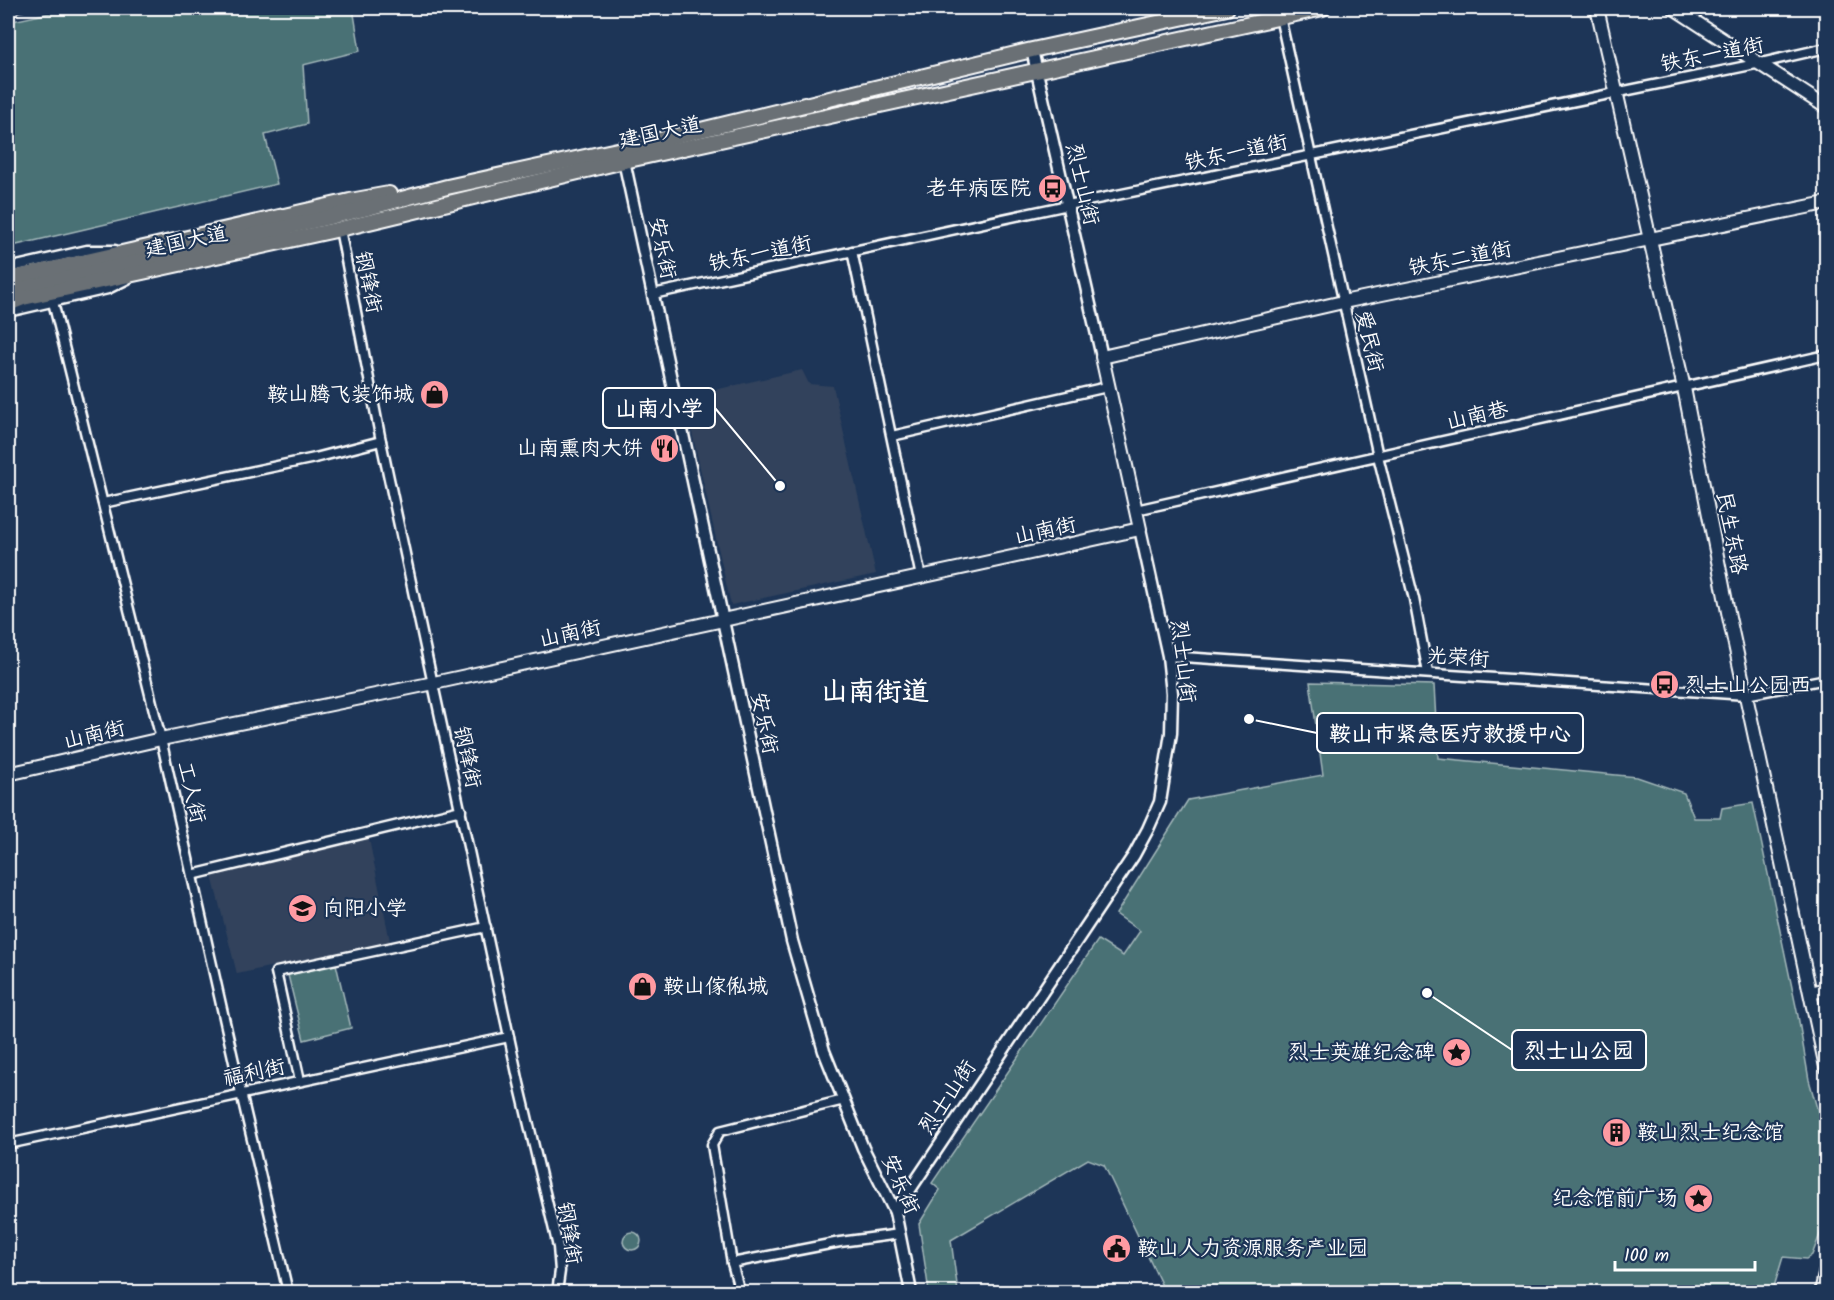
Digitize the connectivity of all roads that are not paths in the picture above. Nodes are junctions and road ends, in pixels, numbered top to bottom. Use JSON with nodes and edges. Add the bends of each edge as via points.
{"nodes":[{"id":1,"x":1227,"y":8,"type":"edge"},
{"id":2,"x":1323,"y":8,"type":"edge"},
{"id":3,"x":1597,"y":8,"type":"edge"},
{"id":4,"x":1674,"y":8,"type":"edge"},
{"id":5,"x":1280,"y":17,"type":"junction"},
{"id":6,"x":1827,"y":48,"type":"edge"},
{"id":7,"x":1032,"y":50,"type":"junction"},
{"id":8,"x":1761,"y":63,"type":"junction"},
{"id":9,"x":1038,"y":70,"type":"junction"},
{"id":10,"x":1616,"y":92,"type":"junction"},
{"id":11,"x":1827,"y":107,"type":"edge"},
{"id":12,"x":623,"y":155,"type":"junction"},
{"id":13,"x":1310,"y":155,"type":"junction"},
{"id":14,"x":447,"y":187,"type":"junction"},
{"id":15,"x":1827,"y":203,"type":"edge"},
{"id":16,"x":1068,"y":205,"type":"junction"},
{"id":17,"x":340,"y":230,"type":"junction"},
{"id":18,"x":1649,"y":240,"type":"junction"},
{"id":19,"x":136,"y":250,"type":"junction"},
{"id":20,"x":852,"y":251,"type":"junction"},
{"id":21,"x":8,"y":268,"type":"edge"},
{"id":22,"x":146,"y":271,"type":"junction"},
{"id":23,"x":8,"y":279,"type":"edge"},
{"id":24,"x":8,"y":292,"type":"edge"},
{"id":25,"x":653,"y":294,"type":"junction"},
{"id":26,"x":54,"y":302,"type":"junction"},
{"id":27,"x":1343,"y":302,"type":"junction"},
{"id":28,"x":8,"y":304,"type":"edge"},
{"id":29,"x":8,"y":312,"type":"edge"},
{"id":30,"x":1827,"y":355,"type":"edge"},
{"id":31,"x":1102,"y":357,"type":"junction"},
{"id":32,"x":1107,"y":387,"type":"junction"},
{"id":33,"x":1684,"y":388,"type":"junction"},
{"id":34,"x":892,"y":436,"type":"junction"},
{"id":35,"x":381,"y":441,"type":"junction"},
{"id":36,"x":1378,"y":456,"type":"junction"},
{"id":37,"x":103,"y":503,"type":"junction"},
{"id":38,"x":1136,"y":510,"type":"junction"},
{"id":39,"x":1140,"y":529,"type":"junction"},
{"id":40,"x":921,"y":577,"type":"junction"},
{"id":41,"x":723,"y":620,"type":"junction"},
{"id":42,"x":1168,"y":656,"type":"junction"},
{"id":43,"x":1428,"y":673,"type":"junction"},
{"id":44,"x":1827,"y":679,"type":"edge"},
{"id":45,"x":434,"y":683,"type":"junction"},
{"id":46,"x":1746,"y":695,"type":"junction"},
{"id":47,"x":161,"y":739,"type":"junction"},
{"id":48,"x":8,"y":774,"type":"edge"},
{"id":49,"x":461,"y":810,"type":"junction"},
{"id":50,"x":192,"y":875,"type":"junction"},
{"id":51,"x":486,"y":927,"type":"junction"},
{"id":52,"x":1827,"y":989,"type":"edge"},
{"id":53,"x":1811,"y":993,"type":"junction"},
{"id":54,"x":509,"y":1037,"type":"junction"},
{"id":55,"x":1827,"y":1067,"type":"edge"},
{"id":56,"x":300,"y":1081,"type":"junction"},
{"id":57,"x":241,"y":1093,"type":"junction"},
{"id":58,"x":844,"y":1100,"type":"junction"},
{"id":59,"x":8,"y":1144,"type":"edge"},
{"id":60,"x":895,"y":1212,"type":"junction"},
{"id":61,"x":900,"y":1234,"type":"junction"},
{"id":62,"x":732,"y":1263,"type":"junction"},
{"id":63,"x":1827,"y":1270,"type":"edge"},
{"id":64,"x":288,"y":1293,"type":"edge"},
{"id":65,"x":557,"y":1293,"type":"edge"},
{"id":66,"x":740,"y":1293,"type":"edge"},
{"id":67,"x":911,"y":1293,"type":"edge"},
{"id":68,"x":1821,"y":1293,"type":"edge"}],
"edges":[{"from":1,"to":7,"type":"highway","name":"建国大道"},
{"from":2,"to":5,"type":"highway","name":"建国大道"},
{"from":3,"to":10,"type":"main road","name":"民生东路"},
{"from":4,"to":8,"type":"main road"},
{"from":5,"to":9,"type":"highway","name":"建国大道"},
{"from":5,"to":13,"type":"street","name":"爱民街"},
{"from":6,"to":8,"type":"street","name":"铁东一道街"},
{"from":7,"to":9,"type":"street","name":"烈士山街"},
{"from":7,"to":12,"type":"highway","name":"建国大道"},
{"from":8,"to":10,"type":"street","name":"铁东一道街"},
{"from":8,"to":11,"type":"main road"},
{"from":9,"to":12,"type":"highway","name":"建国大道"},
{"from":9,"to":16,"type":"street","name":"烈士山街"},
{"from":10,"to":13,"type":"street","name":"铁东一道街"},
{"from":10,"to":18,"type":"main road","name":"民生东路"},
{"from":12,"to":14,"type":"highway","name":"建国大道"},
{"from":12,"to":17,"type":"highway","name":"建国大道"},
{"from":12,"to":25,"type":"street","name":"安乐街"},
{"from":13,"to":16,"type":"street","name":"铁东一道街"},
{"from":13,"to":27,"type":"street","name":"爱民街"},
{"from":14,"to":19,"type":"highway","via":[[350,201]]},
{"from":14,"to":24,"type":"highway","name":"建国大道"},
{"from":15,"to":18,"type":"main road","name":"铁东二道街"},
{"from":16,"to":20,"type":"street","name":"铁东一道街"},
{"from":16,"to":31,"type":"street","name":"烈士山街"},
{"from":17,"to":22,"type":"highway","name":"建国大道"},
{"from":17,"to":35,"type":"street","name":"钢锋街"},
{"from":18,"to":27,"type":"main road","name":"铁东二道街"},
{"from":18,"to":33,"type":"main road","name":"民生东路"},
{"from":19,"to":21,"type":"street","via":[[87,250]]},
{"from":19,"to":23,"type":"highway"},
{"from":20,"to":25,"type":"street","name":"铁东一道街"},
{"from":20,"to":34,"type":"street"},
{"from":22,"to":26,"type":"street","via":[[108,289]]},
{"from":22,"to":28,"type":"highway","name":"建国大道"},
{"from":25,"to":41,"type":"street","name":"安乐街"},
{"from":26,"to":29,"type":"street"},
{"from":26,"to":37,"type":"street","name":"工人街"},
{"from":27,"to":31,"type":"main road","name":"铁东二道街"},
{"from":27,"to":36,"type":"street","name":"爱民街"},
{"from":30,"to":33,"type":"street","name":"山南巷"},
{"from":31,"to":32,"type":"main road","name":"烈士山街"},
{"from":32,"to":34,"type":"street"},
{"from":32,"to":38,"type":"main road","name":"烈士山街"},
{"from":33,"to":36,"type":"street","name":"山南巷"},
{"from":33,"to":46,"type":"main road","name":"民生东路"},
{"from":34,"to":40,"type":"street"},
{"from":35,"to":37,"type":"street"},
{"from":35,"to":45,"type":"street","name":"钢锋街"},
{"from":36,"to":38,"type":"street","name":"山南巷"},
{"from":36,"to":43,"type":"street","name":"爱民街"},
{"from":37,"to":47,"type":"street","name":"工人街"},
{"from":38,"to":39,"type":"main road","name":"烈士山街"},
{"from":39,"to":40,"type":"main road","name":"山南街"},
{"from":39,"to":42,"type":"street","name":"烈士山街"},
{"from":40,"to":41,"type":"main road","name":"山南街"},
{"from":41,"to":45,"type":"main road","name":"山南街"},
{"from":41,"to":58,"type":"street","name":"安乐街","via":[[792,941],[824,1051]]},
{"from":42,"to":43,"type":"street","name":"光荣街"},
{"from":42,"to":60,"type":"street","name":"烈士山街","via":[[1171,732],[1160,802],[1148,829]]},
{"from":43,"to":46,"type":"street","name":"光荣街"},
{"from":44,"to":46,"type":"street","name":"光荣街"},
{"from":45,"to":47,"type":"main road","name":"山南街"},
{"from":45,"to":49,"type":"street","name":"钢锋街"},
{"from":46,"to":53,"type":"main road","name":"民生东路"},
{"from":47,"to":48,"type":"main road","name":"山南街"},
{"from":47,"to":50,"type":"street","name":"工人街"},
{"from":49,"to":50,"type":"street"},
{"from":49,"to":51,"type":"street","name":"钢锋街"},
{"from":50,"to":57,"type":"street","name":"工人街"},
{"from":51,"to":54,"type":"street","name":"钢锋街"},
{"from":51,"to":56,"type":"street","via":[[276,972]]},
{"from":52,"to":53,"type":"main road"},
{"from":53,"to":55,"type":"main road","name":"民生东路"},
{"from":54,"to":56,"type":"street","name":"福利街"},
{"from":54,"to":65,"type":"street","name":"钢锋街","via":[[558,1247]]},
{"from":56,"to":57,"type":"street","name":"福利街"},
{"from":57,"to":59,"type":"street","name":"福利街"},
{"from":57,"to":64,"type":"street","name":"工人街"},
{"from":58,"to":60,"type":"street","name":"安乐街"},
{"from":58,"to":62,"type":"street","via":[[720,1131],[712,1145]]},
{"from":60,"to":61,"type":"street","name":"安乐街"},
{"from":61,"to":62,"type":"street"},
{"from":61,"to":67,"type":"street","name":"安乐街"},
{"from":62,"to":66,"type":"street"},
{"from":63,"to":68,"type":"main road"}]}
